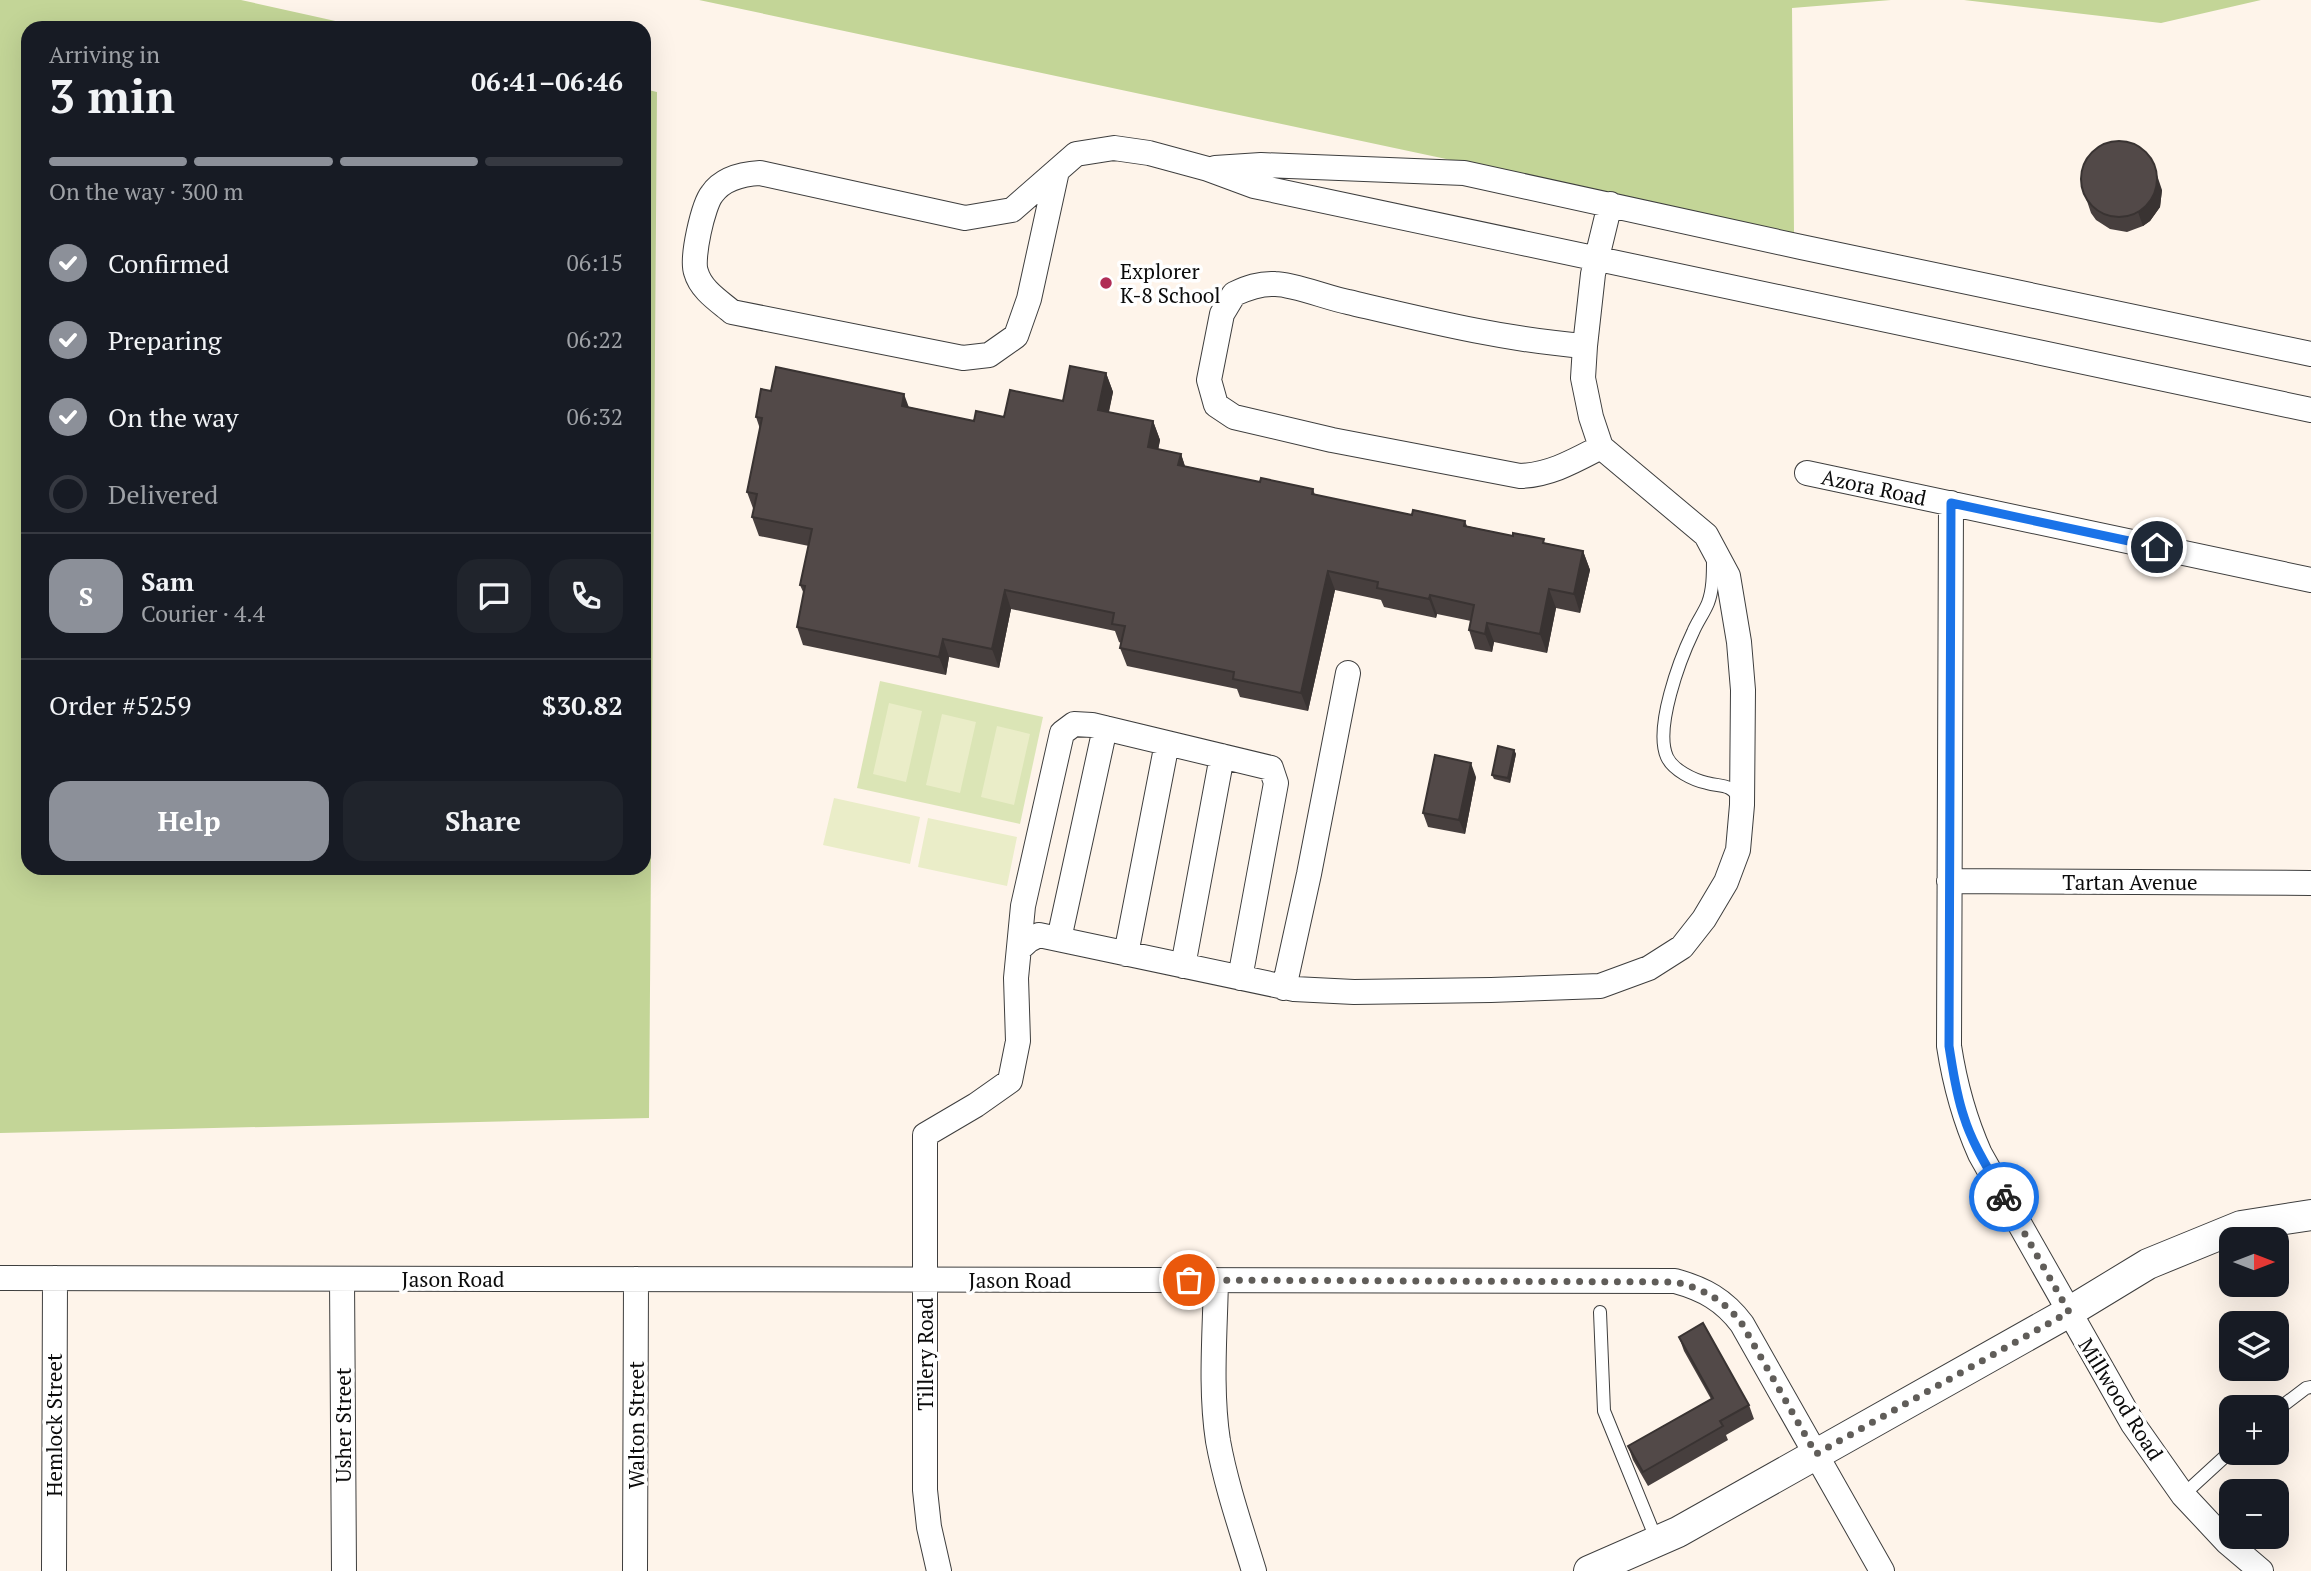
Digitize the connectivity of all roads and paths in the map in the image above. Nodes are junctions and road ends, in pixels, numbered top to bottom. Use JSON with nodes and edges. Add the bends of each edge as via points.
{"nodes":[{"id":1,"x":1208,"y":169,"type":"junction"},
{"id":2,"x":1056,"y":171,"type":"junction"},
{"id":3,"x":1610,"y":205,"type":"junction"},
{"id":4,"x":1597,"y":257,"type":"junction"},
{"id":5,"x":1584,"y":346,"type":"junction"},
{"id":6,"x":2311,"y":354,"type":"edge"},
{"id":7,"x":2311,"y":410,"type":"edge"},
{"id":8,"x":1601,"y":447,"type":"junction"},
{"id":9,"x":1807,"y":473,"type":"dead end"},
{"id":10,"x":1951,"y":503,"type":"junction"},
{"id":11,"x":1713,"y":549,"type":"junction"},
{"id":12,"x":2311,"y":580,"type":"edge"},
{"id":13,"x":1348,"y":673,"type":"dead end"},
{"id":14,"x":1105,"y":728,"type":"junction"},
{"id":15,"x":1167,"y":743,"type":"junction"},
{"id":16,"x":1222,"y":756,"type":"junction"},
{"id":17,"x":1742,"y":805,"type":"junction"},
{"id":18,"x":1949,"y":881,"type":"junction"},
{"id":19,"x":2311,"y":883,"type":"edge"},
{"id":20,"x":1059,"y":939,"type":"junction"},
{"id":21,"x":1019,"y":949,"type":"junction"},
{"id":22,"x":1126,"y":954,"type":"junction"},
{"id":23,"x":1183,"y":966,"type":"junction"},
{"id":24,"x":1240,"y":978,"type":"junction"},
{"id":25,"x":1284,"y":988,"type":"junction"},
{"id":26,"x":2311,"y":1216,"type":"edge"},
{"id":27,"x":0,"y":1278,"type":"edge"},
{"id":28,"x":55,"y":1279,"type":"junction"},
{"id":29,"x":342,"y":1279,"type":"junction"},
{"id":30,"x":636,"y":1279,"type":"junction"},
{"id":31,"x":925,"y":1280,"type":"junction"},
{"id":32,"x":1216,"y":1280,"type":"junction"},
{"id":33,"x":1600,"y":1311,"type":"dead end"},
{"id":34,"x":2069,"y":1312,"type":"junction"},
{"id":35,"x":2311,"y":1387,"type":"edge"},
{"id":36,"x":2289,"y":1401,"type":"edge"},
{"id":37,"x":1816,"y":1454,"type":"junction"},
{"id":38,"x":2219,"y":1462,"type":"edge"},
{"id":39,"x":2183,"y":1495,"type":"junction"},
{"id":40,"x":1658,"y":1541,"type":"junction"},
{"id":41,"x":54,"y":1571,"type":"edge"},
{"id":42,"x":344,"y":1571,"type":"edge"},
{"id":43,"x":635,"y":1571,"type":"edge"},
{"id":44,"x":939,"y":1571,"type":"edge"},
{"id":45,"x":1254,"y":1571,"type":"edge"},
{"id":46,"x":1589,"y":1571,"type":"edge"},
{"id":47,"x":1882,"y":1571,"type":"edge"},
{"id":48,"x":2261,"y":1571,"type":"edge"}],
"edges":[{"from":1,"to":2,"type":"street","via":[[1114,148],[1076,154]]},
{"from":1,"to":3,"type":"street","via":[[1261,165],[1464,173]]},
{"from":1,"to":4,"type":"street","via":[[1254,186]]},
{"from":2,"to":2,"type":"street","via":[[1012,210],[965,218],[760,173],[741,174],[710,195],[695,244],[695,272],[706,290],[732,312],[963,358],[989,355],[1016,336],[1029,299]]},
{"from":3,"to":4,"type":"street"},
{"from":3,"to":6,"type":"street"},
{"from":4,"to":5,"type":"street"},
{"from":4,"to":7,"type":"street"},
{"from":5,"to":8,"type":"street","via":[[1583,378]]},
{"from":5,"to":8,"type":"street","via":[[1472,329],[1276,284],[1253,286],[1234,294],[1222,314],[1209,380],[1216,405],[1234,417],[1520,477],[1561,467]]},
{"from":8,"to":11,"type":"street","via":[[1706,535]]},
{"from":9,"to":10,"type":"street","name":"Azora Road"},
{"from":10,"to":12,"type":"street","name":"Azora Road"},
{"from":10,"to":18,"type":"street","name":"Millwood Road"},
{"from":11,"to":17,"type":"street","via":[[1728,576],[1740,642]]},
{"from":11,"to":17,"type":"lane","via":[[1709,602],[1676,673],[1663,743],[1668,759],[1682,772],[1726,785]]},
{"from":13,"to":25,"type":"street"},
{"from":14,"to":15,"type":"street"},
{"from":14,"to":20,"type":"street"},
{"from":14,"to":21,"type":"street","via":[[1074,724],[1062,733],[1023,906]]},
{"from":15,"to":16,"type":"street"},
{"from":15,"to":22,"type":"street"},
{"from":16,"to":23,"type":"street"},
{"from":16,"to":24,"type":"street","via":[[1271,768],[1276,783]]},
{"from":17,"to":25,"type":"street","via":[[1738,850],[1726,882],[1682,947],[1649,968],[1600,986],[1354,992]]},
{"from":18,"to":19,"type":"street","name":"Tartan Avenue"},
{"from":18,"to":34,"type":"street","name":"Millwood Road","via":[[1949,1046],[1965,1119]]},
{"from":20,"to":21,"type":"street","via":[[1039,935]]},
{"from":20,"to":22,"type":"street"},
{"from":21,"to":31,"type":"street","name":"Tillery Road","via":[[1018,1041],[1010,1081],[925,1135]]},
{"from":22,"to":23,"type":"street"},
{"from":23,"to":24,"type":"street"},
{"from":24,"to":25,"type":"street"},
{"from":26,"to":34,"type":"street","via":[[2241,1226],[2198,1242],[2148,1264]]},
{"from":27,"to":28,"type":"street","name":"Jason Road"},
{"from":28,"to":29,"type":"street","name":"Jason Road"},
{"from":28,"to":41,"type":"street","name":"Hemlock Street"},
{"from":29,"to":30,"type":"street","name":"Jason Road"},
{"from":29,"to":42,"type":"street","name":"Usher Street"},
{"from":30,"to":31,"type":"street","name":"Jason Road"},
{"from":30,"to":43,"type":"street","name":"Walton Street"},
{"from":31,"to":32,"type":"street","name":"Jason Road"},
{"from":31,"to":44,"type":"street","name":"Tillery Road","via":[[925,1490]]},
{"from":32,"to":37,"type":"street","name":"Jason Road","via":[[1675,1282],[1697,1287],[1722,1302],[1742,1324]]},
{"from":32,"to":45,"type":"street","via":[[1214,1404],[1218,1441]]},
{"from":33,"to":40,"type":"lane","via":[[1604,1410]]},
{"from":34,"to":37,"type":"street"},
{"from":34,"to":39,"type":"street","name":"Millwood Road","via":[[2133,1424]]},
{"from":35,"to":36,"type":"lane"},
{"from":37,"to":40,"type":"street"},
{"from":37,"to":47,"type":"street","name":"Jason Road"},
{"from":38,"to":39,"type":"lane"},
{"from":39,"to":48,"type":"street","name":"Millwood Road"},
{"from":40,"to":46,"type":"street"}]}
